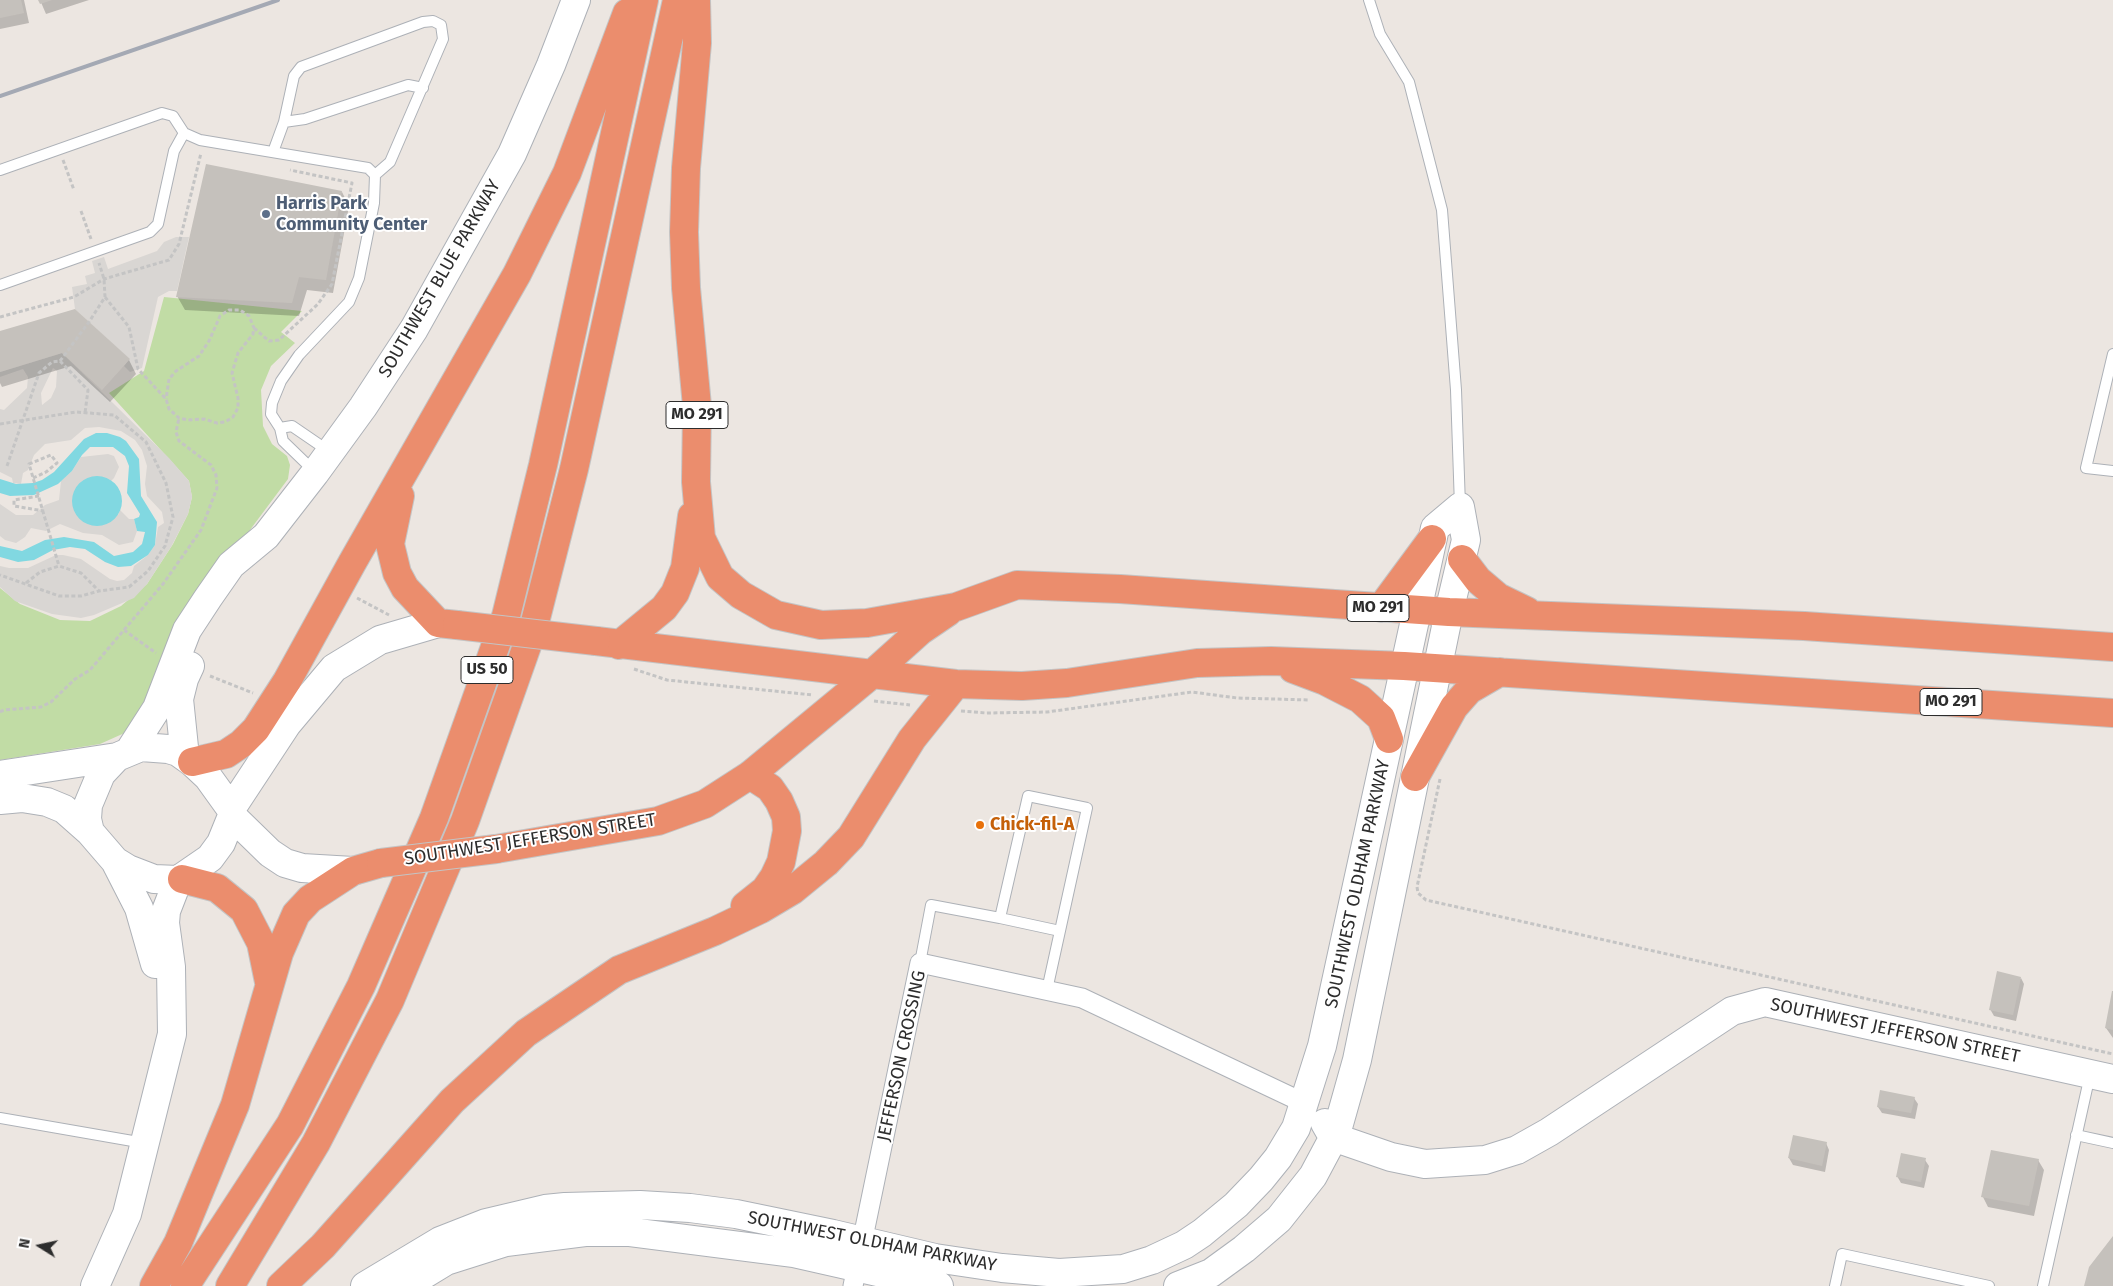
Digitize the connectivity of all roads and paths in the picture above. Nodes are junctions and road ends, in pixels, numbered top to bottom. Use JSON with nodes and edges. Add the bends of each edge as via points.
{"nodes":[{"id":1,"x":576,"y":0,"type":"edge"},
{"id":2,"x":632,"y":0,"type":"edge"},
{"id":3,"x":644,"y":0,"type":"edge"},
{"id":4,"x":678,"y":0,"type":"edge"},
{"id":5,"x":696,"y":0,"type":"edge"},
{"id":6,"x":1369,"y":0,"type":"edge"},
{"id":7,"x":423,"y":88,"type":"junction"},
{"id":8,"x":284,"y":122,"type":"junction"},
{"id":9,"x":184,"y":133,"type":"junction"},
{"id":10,"x":272,"y":152,"type":"junction"},
{"id":11,"x":211,"y":154,"type":"dead end"},
{"id":12,"x":63,"y":160,"type":"dead end"},
{"id":13,"x":0,"y":170,"type":"edge"},
{"id":14,"x":286,"y":170,"type":"dead end"},
{"id":15,"x":375,"y":175,"type":"junction"},
{"id":16,"x":74,"y":190,"type":"dead end"},
{"id":17,"x":81,"y":211,"type":"dead end"},
{"id":18,"x":91,"y":239,"type":"dead end"},
{"id":19,"x":98,"y":259,"type":"dead end"},
{"id":20,"x":104,"y":279,"type":"junction"},
{"id":21,"x":0,"y":286,"type":"edge"},
{"id":22,"x":104,"y":296,"type":"junction"},
{"id":23,"x":0,"y":316,"type":"edge"},
{"id":24,"x":254,"y":328,"type":"junction"},
{"id":25,"x":2113,"y":354,"type":"edge"},
{"id":26,"x":60,"y":361,"type":"junction"},
{"id":27,"x":166,"y":399,"type":"junction"},
{"id":28,"x":85,"y":413,"type":"junction"},
{"id":29,"x":23,"y":420,"type":"junction"},
{"id":30,"x":179,"y":420,"type":"junction"},
{"id":31,"x":0,"y":424,"type":"edge"},
{"id":32,"x":280,"y":428,"type":"junction"},
{"id":33,"x":323,"y":463,"type":"junction"},
{"id":34,"x":7,"y":466,"type":"dead end"},
{"id":35,"x":406,"y":471,"type":"junction"},
{"id":36,"x":2113,"y":472,"type":"edge"},
{"id":37,"x":33,"y":478,"type":"junction"},
{"id":38,"x":696,"y":482,"type":"junction"},
{"id":39,"x":39,"y":495,"type":"junction"},
{"id":40,"x":1460,"y":507,"type":"junction"},
{"id":41,"x":44,"y":511,"type":"junction"},
{"id":42,"x":266,"y":536,"type":"junction"},
{"id":43,"x":1432,"y":539,"type":"junction"},
{"id":44,"x":1462,"y":559,"type":"junction"},
{"id":45,"x":59,"y":566,"type":"junction"},
{"id":46,"x":0,"y":575,"type":"edge"},
{"id":47,"x":26,"y":583,"type":"junction"},
{"id":48,"x":99,"y":591,"type":"junction"},
{"id":49,"x":353,"y":596,"type":"dead end"},
{"id":50,"x":956,"y":607,"type":"junction"},
{"id":51,"x":1381,"y":608,"type":"junction"},
{"id":52,"x":1416,"y":610,"type":"junction"},
{"id":53,"x":1449,"y":612,"type":"junction"},
{"id":54,"x":1536,"y":615,"type":"junction"},
{"id":55,"x":392,"y":616,"type":"dead end"},
{"id":56,"x":448,"y":624,"type":"junction"},
{"id":57,"x":124,"y":630,"type":"junction"},
{"id":58,"x":607,"y":643,"type":"junction"},
{"id":59,"x":2113,"y":647,"type":"edge"},
{"id":60,"x":161,"y":657,"type":"dead end"},
{"id":61,"x":1271,"y":661,"type":"junction"},
{"id":62,"x":1404,"y":666,"type":"junction"},
{"id":63,"x":1438,"y":668,"type":"junction"},
{"id":64,"x":632,"y":669,"type":"dead end"},
{"id":65,"x":1500,"y":672,"type":"junction"},
{"id":66,"x":207,"y":675,"type":"dead end"},
{"id":67,"x":871,"y":675,"type":"junction"},
{"id":68,"x":956,"y":684,"type":"junction"},
{"id":69,"x":259,"y":695,"type":"dead end"},
{"id":70,"x":816,"y":695,"type":"dead end"},
{"id":71,"x":1319,"y":700,"type":"dead end"},
{"id":72,"x":878,"y":701,"type":"dead end"},
{"id":73,"x":918,"y":706,"type":"dead end"},
{"id":74,"x":956,"y":710,"type":"dead end"},
{"id":75,"x":0,"y":712,"type":"edge"},
{"id":76,"x":2113,"y":713,"type":"edge"},
{"id":77,"x":1389,"y":739,"type":"junction"},
{"id":78,"x":124,"y":754,"type":"junction"},
{"id":79,"x":189,"y":759,"type":"junction"},
{"id":80,"x":1442,"y":774,"type":"dead end"},
{"id":81,"x":0,"y":775,"type":"edge"},
{"id":82,"x":750,"y":775,"type":"junction"},
{"id":83,"x":1415,"y":777,"type":"junction"},
{"id":84,"x":0,"y":800,"type":"edge"},
{"id":85,"x":232,"y":813,"type":"junction"},
{"id":86,"x":90,"y":832,"type":"junction"},
{"id":87,"x":115,"y":861,"type":"junction"},
{"id":88,"x":352,"y":871,"type":"junction"},
{"id":89,"x":180,"y":879,"type":"junction"},
{"id":90,"x":1000,"y":918,"type":"junction"},
{"id":91,"x":715,"y":931,"type":"junction"},
{"id":92,"x":1060,"y":931,"type":"junction"},
{"id":93,"x":920,"y":963,"type":"junction"},
{"id":94,"x":270,"y":984,"type":"junction"},
{"id":95,"x":1047,"y":990,"type":"junction"},
{"id":96,"x":1322,"y":1046,"type":"junction"},
{"id":97,"x":2113,"y":1054,"type":"edge"},
{"id":98,"x":161,"y":1075,"type":"junction"},
{"id":99,"x":2102,"y":1076,"type":"edge"},
{"id":100,"x":1304,"y":1103,"type":"junction"},
{"id":101,"x":0,"y":1118,"type":"edge"},
{"id":102,"x":2076,"y":1135,"type":"junction"},
{"id":103,"x":1333,"y":1137,"type":"junction"},
{"id":104,"x":146,"y":1143,"type":"junction"},
{"id":105,"x":2113,"y":1144,"type":"edge"},
{"id":106,"x":584,"y":1219,"type":"junction"},
{"id":107,"x":1276,"y":1222,"type":"junction"},
{"id":108,"x":863,"y":1241,"type":"junction"},
{"id":109,"x":855,"y":1277,"type":"edge"},
{"id":110,"x":95,"y":1286,"type":"edge"},
{"id":111,"x":154,"y":1286,"type":"edge"},
{"id":112,"x":184,"y":1286,"type":"edge"},
{"id":113,"x":230,"y":1286,"type":"edge"},
{"id":114,"x":281,"y":1286,"type":"edge"},
{"id":115,"x":365,"y":1286,"type":"edge"},
{"id":116,"x":404,"y":1286,"type":"edge"},
{"id":117,"x":939,"y":1286,"type":"edge"},
{"id":118,"x":1178,"y":1286,"type":"edge"},
{"id":119,"x":1835,"y":1286,"type":"edge"},
{"id":120,"x":1990,"y":1286,"type":"edge"},
{"id":121,"x":2043,"y":1286,"type":"edge"}],
"edges":[{"from":1,"to":33,"type":"street","name":"SOUTHWEST BLUE PARKWAY","via":[[552,66],[512,154],[414,329]]},
{"from":2,"to":35,"type":"highway","via":[[567,173],[517,274]]},
{"from":3,"to":112,"type":"highway","number":"US 50","via":[[543,465],[502,626],[434,818],[361,986],[290,1125]]},
{"from":4,"to":113,"type":"highway","number":"US 50","via":[[574,469],[534,626],[465,820],[390,1000],[316,1143]]},
{"from":5,"to":38,"type":"highway","number":"MO 291","via":[[697,43],[684,232],[697,406]]},
{"from":6,"to":40,"type":"lane","via":[[1380,34],[1409,82],[1442,210],[1456,390]]},
{"from":7,"to":8,"type":"lane","via":[[408,85],[305,119]]},
{"from":7,"to":8,"type":"lane","via":[[443,39],[442,25],[434,21],[423,22],[301,67],[294,76]]},
{"from":7,"to":15,"type":"lane","via":[[390,162]]},
{"from":8,"to":10,"type":"lane"},
{"from":9,"to":10,"type":"lane","via":[[200,140]]},
{"from":9,"to":13,"type":"lane","via":[[173,116],[162,113]]},
{"from":9,"to":21,"type":"lane","via":[[174,150],[158,224],[150,232]]},
{"from":10,"to":15,"type":"lane","via":[[368,168]]},
{"from":11,"to":20,"type":"path","via":[[202,152],[180,244],[169,260]]},
{"from":12,"to":16,"type":"path"},
{"from":14,"to":24,"type":"path","via":[[352,183],[332,284],[318,304],[279,340],[269,341]]},
{"from":15,"to":32,"type":"lane","via":[[374,203],[359,278],[349,302],[300,355],[281,381],[271,414]]},
{"from":17,"to":18,"type":"path"},
{"from":19,"to":20,"type":"path"},
{"from":20,"to":22,"type":"path"},
{"from":20,"to":23,"type":"path","via":[[74,298]]},
{"from":22,"to":26,"type":"path"},
{"from":22,"to":27,"type":"path","via":[[129,328],[138,369]]},
{"from":24,"to":27,"type":"path","via":[[249,316],[240,310],[229,310],[220,316],[199,356],[169,379]]},
{"from":24,"to":30,"type":"path","via":[[238,353],[232,373],[238,398],[238,408],[233,417],[217,423],[204,419]]},
{"from":25,"to":36,"type":"lane","via":[[2086,468]]},
{"from":26,"to":28,"type":"path","via":[[88,390]]},
{"from":26,"to":29,"type":"path","via":[[52,362],[39,373]]},
{"from":27,"to":30,"type":"path","via":[[169,409]]},
{"from":28,"to":29,"type":"path"},
{"from":28,"to":48,"type":"path","via":[[114,415],[146,442],[166,483],[173,517],[164,546],[148,571],[129,587]]},
{"from":29,"to":31,"type":"path"},
{"from":29,"to":34,"type":"path"},
{"from":30,"to":57,"type":"path","via":[[176,432],[179,441],[211,464],[217,488],[201,530],[163,584]]},
{"from":32,"to":33,"type":"lane","via":[[283,441]]},
{"from":32,"to":33,"type":"lane","via":[[292,426]]},
{"from":33,"to":42,"type":"street","name":"SOUTHWEST BLUE PARKWAY"},
{"from":35,"to":56,"type":"highway","via":[[390,544],[397,573],[405,588]]},
{"from":35,"to":79,"type":"highway","via":[[287,681],[256,729],[226,754]]},
{"from":37,"to":37,"type":"path","via":[[29,464],[51,455],[56,463]]},
{"from":37,"to":39,"type":"path"},
{"from":38,"to":50,"type":"highway","number":"MO 291","via":[[701,538],[720,577],[740,595],[776,615],[821,625],[867,623]]},
{"from":38,"to":58,"type":"highway","number":"MO 291","via":[[685,568],[675,593],[664,608]]},
{"from":39,"to":41,"type":"path"},
{"from":39,"to":41,"type":"path","via":[[14,500],[14,506]]},
{"from":40,"to":43,"type":"street","name":"SOUTHWEST OLDHAM PARKWAY","via":[[1435,528]]},
{"from":40,"to":44,"type":"street","name":"SOUTHWEST OLDHAM PARKWAY","via":[[1466,540]]},
{"from":41,"to":45,"type":"path"},
{"from":42,"to":78,"type":"street","name":"SOUTHWEST BLUE PARKWAY","via":[[231,565],[188,630],[157,708]]},
{"from":42,"to":79,"type":"street","name":"SOUTHWEST BLUE PARKWAY","via":[[250,571],[200,645],[184,679],[179,699],[180,718]]},
{"from":43,"to":51,"type":"highway"},
{"from":43,"to":52,"type":"street","name":"SOUTHWEST OLDHAM PARKWAY"},
{"from":44,"to":53,"type":"street","name":"SOUTHWEST OLDHAM PARKWAY"},
{"from":44,"to":54,"type":"highway","via":[[1478,580],[1498,597]]},
{"from":45,"to":47,"type":"path","via":[[40,572]]},
{"from":45,"to":48,"type":"path","via":[[81,573]]},
{"from":46,"to":47,"type":"path"},
{"from":47,"to":48,"type":"path","via":[[59,596],[81,596]]},
{"from":49,"to":55,"type":"path"},
{"from":50,"to":51,"type":"highway","number":"MO 291","via":[[1017,585],[1120,589]]},
{"from":50,"to":67,"type":"highway","name":"SOUTHWEST JEFFERSON STREET","via":[[920,631]]},
{"from":51,"to":52,"type":"highway","number":"MO 291"},
{"from":52,"to":53,"type":"highway","number":"MO 291"},
{"from":52,"to":62,"type":"street","name":"SOUTHWEST OLDHAM PARKWAY"},
{"from":53,"to":54,"type":"highway","number":"MO 291"},
{"from":53,"to":63,"type":"street","name":"SOUTHWEST OLDHAM PARKWAY"},
{"from":54,"to":59,"type":"highway","number":"MO 291","via":[[1804,626]]},
{"from":56,"to":58,"type":"highway","number":"MO 291","bridge":true},
{"from":56,"to":85,"type":"street","via":[[380,640],[334,668],[287,724]]},
{"from":57,"to":60,"type":"path"},
{"from":57,"to":75,"type":"path","via":[[96,665],[52,702],[41,707]]},
{"from":58,"to":67,"type":"highway","number":"MO 291"},
{"from":61,"to":62,"type":"highway","number":"MO 291"},
{"from":61,"to":68,"type":"highway","number":"MO 291","via":[[1197,663],[1067,683],[1022,686]]},
{"from":61,"to":77,"type":"highway","via":[[1325,681],[1360,699],[1381,718]]},
{"from":62,"to":63,"type":"highway","number":"MO 291"},
{"from":62,"to":77,"type":"street","name":"SOUTHWEST OLDHAM PARKWAY"},
{"from":63,"to":65,"type":"highway","number":"MO 291"},
{"from":63,"to":83,"type":"street","name":"SOUTHWEST OLDHAM PARKWAY"},
{"from":64,"to":70,"type":"path","via":[[666,680]]},
{"from":65,"to":76,"type":"highway","number":"MO 291"},
{"from":65,"to":83,"type":"highway","via":[[1469,690],[1454,707]]},
{"from":66,"to":69,"type":"path"},
{"from":67,"to":68,"type":"highway","number":"MO 291"},
{"from":67,"to":82,"type":"highway","name":"SOUTHWEST JEFFERSON STREET"},
{"from":68,"to":91,"type":"highway","via":[[912,739],[845,844],[793,890]]},
{"from":71,"to":74,"type":"path","via":[[1244,698],[1192,692],[1046,712]]},
{"from":72,"to":73,"type":"path"},
{"from":77,"to":96,"type":"street","name":"SOUTHWEST OLDHAM PARKWAY"},
{"from":78,"to":79,"type":"street","via":[[141,747],[168,749]]},
{"from":78,"to":81,"type":"street"},
{"from":78,"to":86,"type":"street","via":[[101,774],[94,788],[88,805]]},
{"from":79,"to":85,"type":"street","via":[[208,777]]},
{"from":80,"to":97,"type":"path","via":[[1417,887],[1418,893],[1426,900]]},
{"from":82,"to":88,"type":"highway","name":"SOUTHWEST JEFFERSON STREET","bridge":true,"via":[[705,804],[658,822],[496,849],[381,863]]},
{"from":82,"to":91,"type":"highway","via":[[770,788],[779,801],[786,818],[786,842],[781,862],[765,890]]},
{"from":83,"to":103,"type":"street","name":"SOUTHWEST OLDHAM PARKWAY","via":[[1357,1060]]},
{"from":84,"to":86,"type":"street","via":[[22,798],[47,802],[64,809]]},
{"from":85,"to":88,"type":"street","name":"SOUTHWEST JEFFERSON STREET","via":[[270,853],[285,862],[302,868]]},
{"from":85,"to":89,"type":"street","via":[[210,858]]},
{"from":86,"to":87,"type":"street"},
{"from":87,"to":89,"type":"street","via":[[154,879]]},
{"from":87,"to":98,"type":"street","via":[[139,908],[153,952],[158,988]]},
{"from":88,"to":94,"type":"highway","via":[[310,899],[296,914],[278,953]]},
{"from":89,"to":94,"type":"highway","via":[[217,888],[244,910],[261,943]]},
{"from":89,"to":98,"type":"street","via":[[166,917],[173,999],[172,1034]]},
{"from":90,"to":92,"type":"lane"},
{"from":90,"to":92,"type":"lane","via":[[1028,796],[1087,808]]},
{"from":90,"to":93,"type":"lane","via":[[931,905]]},
{"from":91,"to":114,"type":"highway","via":[[620,970],[526,1033],[452,1102],[323,1246]]},
{"from":92,"to":95,"type":"lane"},
{"from":93,"to":95,"type":"street","name":"JEFFERSON CROSSING"},
{"from":93,"to":108,"type":"street","name":"JEFFERSON CROSSING"},
{"from":94,"to":111,"type":"highway","via":[[235,1105],[178,1243]]},
{"from":95,"to":100,"type":"street","name":"JEFFERSON CROSSING","via":[[1082,998]]},
{"from":96,"to":100,"type":"street","name":"SOUTHWEST OLDHAM PARKWAY"},
{"from":96,"to":103,"type":"street","via":[[1322,1112],[1326,1128]]},
{"from":98,"to":104,"type":"street"},
{"from":99,"to":102,"type":"lane"},
{"from":99,"to":103,"type":"street","name":"SOUTHWEST JEFFERSON STREET","via":[[1765,1002],[1732,1011],[1549,1132],[1517,1150],[1485,1160],[1425,1164],[1391,1157]]},
{"from":100,"to":107,"type":"street","via":[[1310,1115],[1308,1142]]},
{"from":100,"to":108,"type":"street","name":"SOUTHWEST OLDHAM PARKWAY","via":[[1296,1128],[1278,1158],[1236,1205],[1184,1245],[1152,1260],[1123,1269],[1059,1274],[935,1258]]},
{"from":101,"to":104,"type":"lane"},
{"from":102,"to":105,"type":"lane"},
{"from":102,"to":121,"type":"lane"},
{"from":103,"to":107,"type":"street","name":"SOUTHWEST OLDHAM PARKWAY","via":[[1313,1176]]},
{"from":104,"to":110,"type":"street","via":[[127,1214]]},
{"from":106,"to":108,"type":"street","name":"SOUTHWEST OLDHAM PARKWAY","via":[[640,1205],[690,1208],[736,1214]]},
{"from":106,"to":109,"type":"street","name":"SOUTHWEST OLDHAM PARKWAY","via":[[630,1232],[794,1254]]},
{"from":106,"to":115,"type":"street","name":"SOUTHWEST OLDHAM PARKWAY","via":[[545,1209],[486,1223],[440,1241]]},
{"from":106,"to":116,"type":"street","name":"SOUTHWEST OLDHAM PARKWAY","via":[[446,1262]]},
{"from":107,"to":118,"type":"street","name":"SOUTHWEST OLDHAM PARKWAY","via":[[1210,1272]]},
{"from":108,"to":109,"type":"street","name":"JEFFERSON CROSSING"},
{"from":109,"to":117,"type":"street","name":"SOUTHWEST OLDHAM PARKWAY"},
{"from":119,"to":120,"type":"lane","via":[[1842,1254]]}]}
